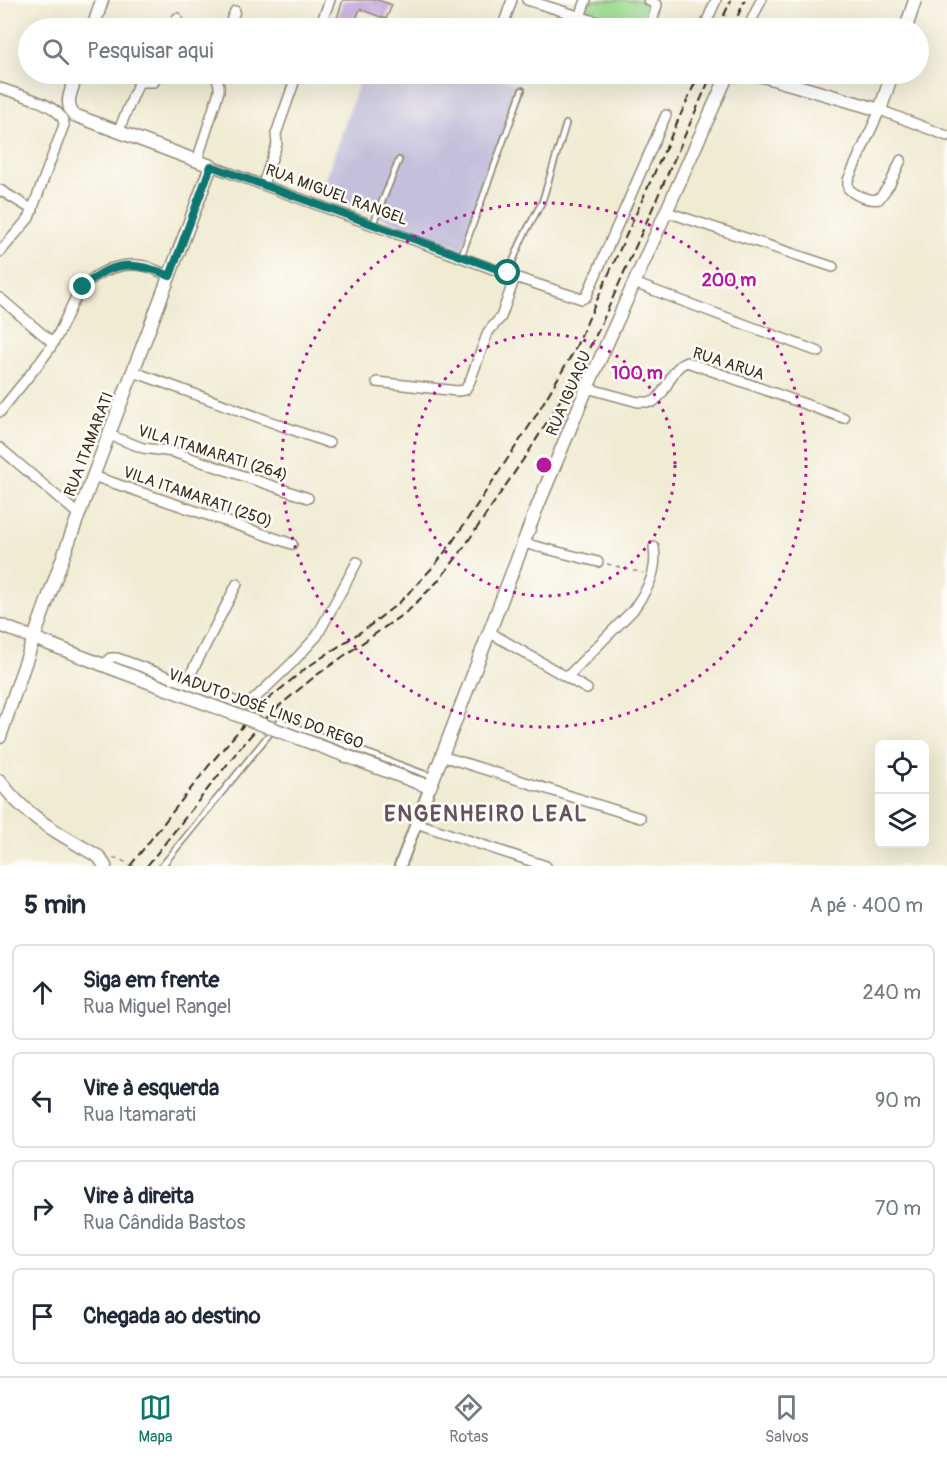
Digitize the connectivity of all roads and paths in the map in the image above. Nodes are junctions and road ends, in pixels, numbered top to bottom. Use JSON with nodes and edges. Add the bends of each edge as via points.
{"nodes":[{"id":1,"x":102,"y":0,"type":"edge"},
{"id":2,"x":330,"y":0,"type":"edge"},
{"id":3,"x":512,"y":0,"type":"edge"},
{"id":4,"x":527,"y":0,"type":"edge"},
{"id":5,"x":586,"y":0,"type":"edge"},
{"id":6,"x":648,"y":0,"type":"edge"},
{"id":7,"x":717,"y":0,"type":"edge"},
{"id":8,"x":760,"y":0,"type":"edge"},
{"id":9,"x":915,"y":0,"type":"edge"},
{"id":10,"x":234,"y":11,"type":"dead end"},
{"id":11,"x":580,"y":17,"type":"junction"},
{"id":12,"x":96,"y":18,"type":"edge"},
{"id":13,"x":232,"y":18,"type":"edge"},
{"id":14,"x":322,"y":18,"type":"edge"},
{"id":15,"x":506,"y":18,"type":"edge"},
{"id":16,"x":583,"y":18,"type":"edge"},
{"id":17,"x":653,"y":18,"type":"edge"},
{"id":18,"x":709,"y":18,"type":"edge"},
{"id":19,"x":752,"y":18,"type":"edge"},
{"id":20,"x":909,"y":18,"type":"edge"},
{"id":21,"x":74,"y":84,"type":"edge"},
{"id":22,"x":138,"y":84,"type":"edge"},
{"id":23,"x":219,"y":84,"type":"edge"},
{"id":24,"x":294,"y":84,"type":"edge"},
{"id":25,"x":724,"y":84,"type":"edge"},
{"id":26,"x":790,"y":84,"type":"edge"},
{"id":27,"x":889,"y":84,"type":"edge"},
{"id":28,"x":0,"y":88,"type":"edge"},
{"id":29,"x":522,"y":90,"type":"dead end"},
{"id":30,"x":68,"y":101,"type":"junction"},
{"id":31,"x":56,"y":109,"type":"junction"},
{"id":32,"x":880,"y":110,"type":"junction"},
{"id":33,"x":666,"y":115,"type":"dead end"},
{"id":34,"x":80,"y":118,"type":"junction"},
{"id":35,"x":566,"y":124,"type":"dead end"},
{"id":36,"x":64,"y":125,"type":"junction"},
{"id":37,"x":118,"y":132,"type":"junction"},
{"id":38,"x":947,"y":136,"type":"edge"},
{"id":39,"x":399,"y":160,"type":"dead end"},
{"id":40,"x":901,"y":160,"type":"dead end"},
{"id":41,"x":197,"y":161,"type":"junction"},
{"id":42,"x":211,"y":166,"type":"junction"},
{"id":43,"x":263,"y":184,"type":"junction"},
{"id":44,"x":0,"y":190,"type":"edge"},
{"id":45,"x":33,"y":210,"type":"junction"},
{"id":46,"x":667,"y":212,"type":"junction"},
{"id":47,"x":373,"y":224,"type":"junction"},
{"id":48,"x":0,"y":252,"type":"edge"},
{"id":49,"x":461,"y":257,"type":"junction"},
{"id":50,"x":833,"y":267,"type":"dead end"},
{"id":51,"x":512,"y":275,"type":"junction"},
{"id":52,"x":170,"y":276,"type":"junction"},
{"id":53,"x":634,"y":283,"type":"junction"},
{"id":54,"x":0,"y":298,"type":"edge"},
{"id":55,"x":53,"y":344,"type":"junction"},
{"id":56,"x":819,"y":352,"type":"dead end"},
{"id":57,"x":134,"y":372,"type":"junction"},
{"id":58,"x":377,"y":382,"type":"dead end"},
{"id":59,"x":587,"y":388,"type":"junction"},
{"id":60,"x":0,"y":412,"type":"edge"},
{"id":61,"x":844,"y":418,"type":"dead end"},
{"id":62,"x":109,"y":435,"type":"junction"},
{"id":63,"x":328,"y":443,"type":"dead end"},
{"id":64,"x":0,"y":448,"type":"edge"},
{"id":65,"x":93,"y":476,"type":"junction"},
{"id":66,"x":308,"y":498,"type":"dead end"},
{"id":67,"x":78,"y":514,"type":"junction"},
{"id":68,"x":523,"y":543,"type":"junction"},
{"id":69,"x":292,"y":544,"type":"dead end"},
{"id":70,"x":654,"y":547,"type":"dead end"},
{"id":71,"x":357,"y":562,"type":"dead end"},
{"id":72,"x":598,"y":562,"type":"joint"},
{"id":73,"x":652,"y":576,"type":"junction"},
{"id":74,"x":237,"y":584,"type":"dead end"},
{"id":75,"x":0,"y":625,"type":"edge"},
{"id":76,"x":489,"y":632,"type":"junction"},
{"id":77,"x":33,"y":639,"type":"junction"},
{"id":78,"x":107,"y":667,"type":"junction"},
{"id":79,"x":567,"y":677,"type":"junction"},
{"id":80,"x":186,"y":683,"type":"junction"},
{"id":81,"x":587,"y":689,"type":"dead end"},
{"id":82,"x":0,"y":737,"type":"edge"},
{"id":83,"x":442,"y":756,"type":"junction"},
{"id":84,"x":0,"y":781,"type":"edge"},
{"id":85,"x":432,"y":782,"type":"junction"},
{"id":86,"x":640,"y":818,"type":"dead end"},
{"id":87,"x":416,"y":823,"type":"junction"},
{"id":88,"x":104,"y":863,"type":"edge"},
{"id":89,"x":134,"y":866,"type":"edge"},
{"id":90,"x":162,"y":866,"type":"edge"},
{"id":91,"x":400,"y":866,"type":"edge"},
{"id":92,"x":546,"y":866,"type":"edge"}],
"edges":[{"from":1,"to":12,"type":"main road"},
{"from":2,"to":14,"type":"street"},
{"from":3,"to":15,"type":"street"},
{"from":4,"to":11,"type":"street"},
{"from":5,"to":11,"type":"street"},
{"from":6,"to":17,"type":"street","via":[[657,5]]},
{"from":7,"to":18,"type":"street"},
{"from":8,"to":19,"type":"street"},
{"from":9,"to":20,"type":"main road"},
{"from":10,"to":13,"type":"street"},
{"from":11,"to":16,"type":"street"},
{"from":21,"to":30,"type":"main road"},
{"from":22,"to":37,"type":"street"},
{"from":23,"to":41,"type":"street"},
{"from":24,"to":43,"type":"street"},
{"from":25,"to":46,"type":"main road","name":"RUA IGUAÇU"},
{"from":26,"to":32,"type":"main road"},
{"from":27,"to":32,"type":"main road"},
{"from":28,"to":31,"type":"street"},
{"from":29,"to":49,"type":"lane"},
{"from":30,"to":31,"type":"street","via":[[63,108]]},
{"from":30,"to":34,"type":"main road","via":[[70,111]]},
{"from":31,"to":36,"type":"street"},
{"from":32,"to":38,"type":"street"},
{"from":32,"to":40,"type":"street","via":[[848,180],[848,188],[871,200],[879,199]]},
{"from":33,"to":51,"type":"street","name":"RUA MIGUEL RANGEL","via":[[584,298],[580,300]]},
{"from":34,"to":36,"type":"street"},
{"from":34,"to":37,"type":"main road","name":"RUA MIGUEL RANGEL"},
{"from":35,"to":51,"type":"lane","via":[[542,202],[523,237]]},
{"from":36,"to":45,"type":"street"},
{"from":37,"to":41,"type":"main road","name":"RUA MIGUEL RANGEL"},
{"from":39,"to":47,"type":"lane"},
{"from":41,"to":42,"type":"main road","name":"RUA MIGUEL RANGEL"},
{"from":42,"to":43,"type":"street","name":"RUA MIGUEL RANGEL"},
{"from":42,"to":52,"type":"main road","name":"RUA ITAMARATI"},
{"from":43,"to":47,"type":"street","name":"RUA MIGUEL RANGEL"},
{"from":44,"to":45,"type":"street"},
{"from":45,"to":48,"type":"street"},
{"from":46,"to":50,"type":"street"},
{"from":46,"to":53,"type":"main road","name":"RUA IGUAÇU"},
{"from":47,"to":49,"type":"street","name":"RUA MIGUEL RANGEL"},
{"from":49,"to":51,"type":"street","name":"RUA MIGUEL RANGEL"},
{"from":51,"to":58,"type":"street","via":[[501,317],[488,332],[465,390]]},
{"from":52,"to":55,"type":"street","via":[[133,265],[101,272],[83,287]]},
{"from":52,"to":57,"type":"main road","name":"RUA ITAMARATI"},
{"from":53,"to":56,"type":"street"},
{"from":53,"to":59,"type":"main road","name":"RUA IGUAÇU"},
{"from":54,"to":55,"type":"street"},
{"from":55,"to":60,"type":"street"},
{"from":57,"to":62,"type":"main road","name":"RUA ITAMARATI"},
{"from":57,"to":63,"type":"street"},
{"from":59,"to":61,"type":"street","name":"RUA ARUA","via":[[638,402],[653,402],[678,367],[687,362]]},
{"from":59,"to":68,"type":"main road","name":"RUA IGUAÇU"},
{"from":62,"to":65,"type":"main road","name":"RUA ITAMARATI"},
{"from":62,"to":66,"type":"street","name":"VILA ITAMARATI (264)","via":[[143,448],[173,452]]},
{"from":64,"to":67,"type":"street"},
{"from":65,"to":67,"type":"main road","name":"RUA ITAMARATI"},
{"from":65,"to":69,"type":"street","name":"VILA ITAMARATI (250)"},
{"from":67,"to":77,"type":"main road","name":"RUA ITAMARATI"},
{"from":68,"to":72,"type":"street"},
{"from":68,"to":76,"type":"main road","name":"RUA IGUAÇU"},
{"from":70,"to":73,"type":"street","via":[[656,567]]},
{"from":71,"to":80,"type":"street","via":[[310,645],[250,703],[242,704]]},
{"from":72,"to":73,"type":"path"},
{"from":73,"to":79,"type":"street","via":[[633,610]]},
{"from":74,"to":80,"type":"street"},
{"from":75,"to":77,"type":"main road","name":"VIADUTO JOSÉ LINS DO REGO"},
{"from":76,"to":79,"type":"street"},
{"from":76,"to":83,"type":"main road","name":"RUA IGUAÇU"},
{"from":77,"to":78,"type":"main road","name":"VIADUTO JOSÉ LINS DO REGO"},
{"from":77,"to":82,"type":"main road","name":"RUA ITAMARATI"},
{"from":78,"to":80,"type":"street","via":[[108,659],[114,657]]},
{"from":78,"to":85,"type":"main road","name":"VIADUTO JOSÉ LINS DO REGO","bridge":true,"via":[[416,782]]},
{"from":79,"to":81,"type":"street"},
{"from":83,"to":85,"type":"main road","name":"RUA IGUAÇU"},
{"from":83,"to":86,"type":"street"},
{"from":84,"to":88,"type":"main road","via":[[29,814]]},
{"from":85,"to":87,"type":"street","name":"RUA IGUAÇU"},
{"from":85,"to":90,"type":"lane","via":[[280,721]]},
{"from":87,"to":91,"type":"street","name":"RUA IGUAÇU"},
{"from":87,"to":92,"type":"street"},
{"from":88,"to":89,"type":"path","via":[[116,858]]}]}
